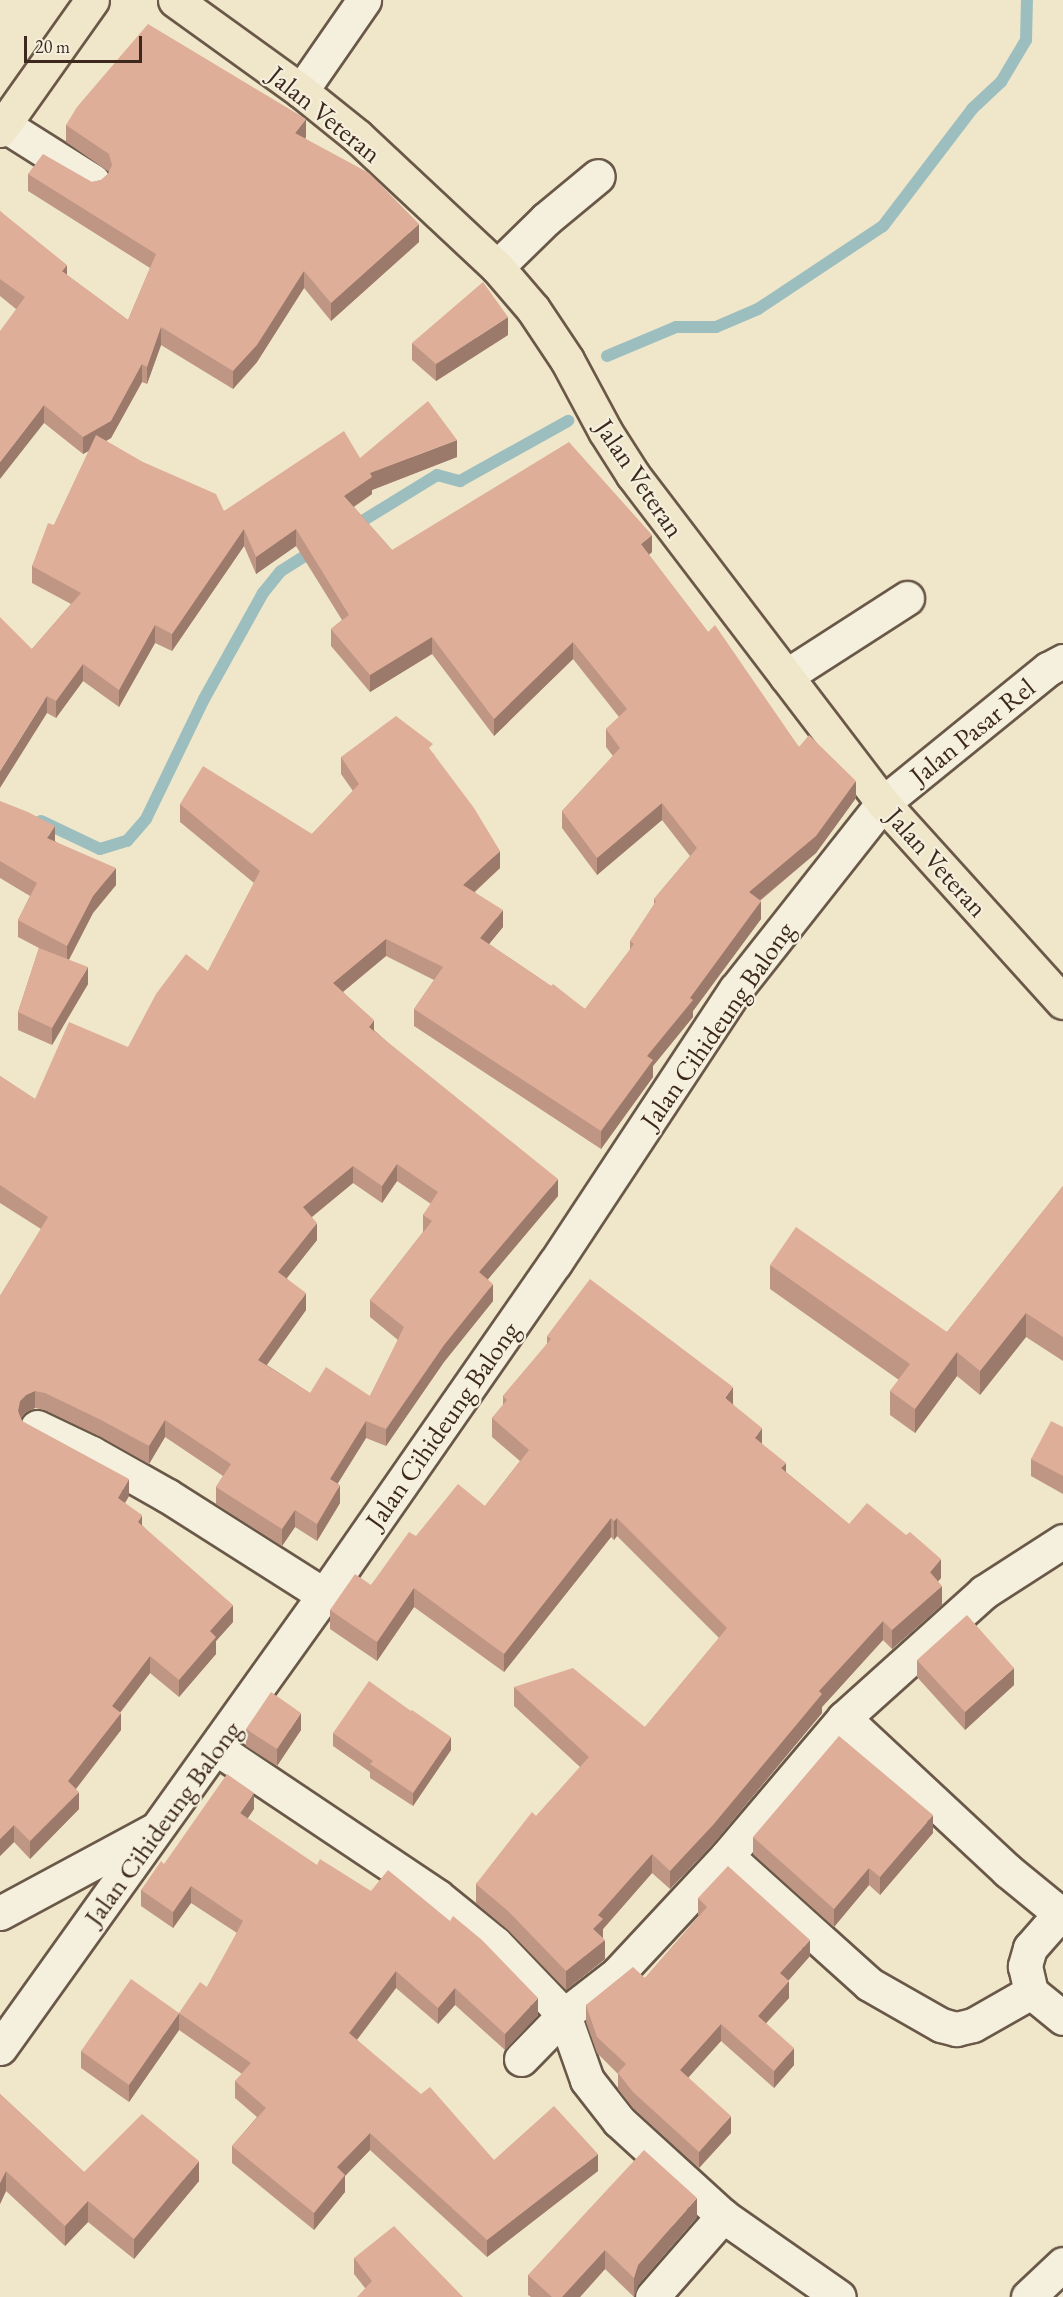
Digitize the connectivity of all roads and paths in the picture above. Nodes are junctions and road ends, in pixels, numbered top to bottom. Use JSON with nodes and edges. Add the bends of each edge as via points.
{"nodes":[{"id":1,"x":92,"y":0,"type":"edge"},
{"id":2,"x":175,"y":0,"type":"edge"},
{"id":3,"x":364,"y":0,"type":"edge"},
{"id":4,"x":302,"y":91,"type":"junction"},
{"id":5,"x":2,"y":128,"type":"edge"},
{"id":6,"x":598,"y":176,"type":"dead end"},
{"id":7,"x":93,"y":181,"type":"edge"},
{"id":8,"x":497,"y":267,"type":"junction"},
{"id":9,"x":907,"y":598,"type":"dead end"},
{"id":10,"x":1063,"y":661,"type":"edge"},
{"id":11,"x":786,"y":676,"type":"junction"},
{"id":12,"x":883,"y":803,"type":"junction"},
{"id":13,"x":1063,"y":1002,"type":"edge"},
{"id":14,"x":37,"y":1427,"type":"edge"},
{"id":15,"x":1063,"y":1541,"type":"edge"},
{"id":16,"x":324,"y":1595,"type":"junction"},
{"id":17,"x":844,"y":1718,"type":"junction"},
{"id":18,"x":216,"y":1748,"type":"junction"},
{"id":19,"x":161,"y":1826,"type":"junction"},
{"id":20,"x":727,"y":1856,"type":"junction"},
{"id":21,"x":0,"y":1913,"type":"edge"},
{"id":22,"x":1061,"y":1915,"type":"edge"},
{"id":23,"x":1031,"y":1992,"type":"junction"},
{"id":24,"x":564,"y":2014,"type":"junction"},
{"id":25,"x":1063,"y":2018,"type":"edge"},
{"id":26,"x":0,"y":2048,"type":"edge"},
{"id":27,"x":521,"y":2059,"type":"dead end"},
{"id":28,"x":723,"y":2216,"type":"junction"},
{"id":29,"x":1063,"y":2264,"type":"edge"},
{"id":30,"x":652,"y":2297,"type":"edge"},
{"id":31,"x":839,"y":2297,"type":"edge"},
{"id":32,"x":1028,"y":2297,"type":"edge"}],
"edges":[{"from":1,"to":5,"type":"main road"},
{"from":2,"to":4,"type":"main road","name":"Jalan Veteran"},
{"from":3,"to":4,"type":"street"},
{"from":4,"to":8,"type":"main road","name":"Jalan Veteran","via":[[357,136]]},
{"from":5,"to":7,"type":"street"},
{"from":6,"to":8,"type":"street"},
{"from":8,"to":11,"type":"main road","name":"Jalan Veteran","via":[[533,309],[567,360],[633,476]]},
{"from":9,"to":11,"type":"street"},
{"from":10,"to":12,"type":"street","name":"Jalan Pasar Rel","via":[[1048,669]]},
{"from":11,"to":12,"type":"main road","name":"Jalan Veteran"},
{"from":12,"to":13,"type":"main road","name":"Jalan Veteran"},
{"from":12,"to":16,"type":"street","name":"Jalan Cihideung Balong","via":[[736,989],[555,1263]]},
{"from":14,"to":16,"type":"street","via":[[168,1496]]},
{"from":15,"to":17,"type":"street","via":[[984,1592]]},
{"from":16,"to":18,"type":"street","name":"Jalan Cihideung Balong"},
{"from":17,"to":20,"type":"street"},
{"from":17,"to":22,"type":"street","via":[[1008,1871]]},
{"from":18,"to":19,"type":"street","name":"Jalan Cihideung Balong"},
{"from":18,"to":24,"type":"street","via":[[437,1896],[495,1943]]},
{"from":19,"to":21,"type":"street"},
{"from":19,"to":26,"type":"street","name":"Jalan Cihideung Balong"},
{"from":20,"to":23,"type":"street","via":[[869,1984],[941,2025],[956,2029],[973,2025]]},
{"from":20,"to":24,"type":"street","via":[[617,1974]]},
{"from":22,"to":23,"type":"street","via":[[1030,1948],[1025,1966]]},
{"from":23,"to":25,"type":"street"},
{"from":24,"to":27,"type":"street"},
{"from":24,"to":28,"type":"street","via":[[587,2080],[613,2113]]},
{"from":28,"to":30,"type":"street"},
{"from":28,"to":31,"type":"street"},
{"from":29,"to":32,"type":"street"}]}
